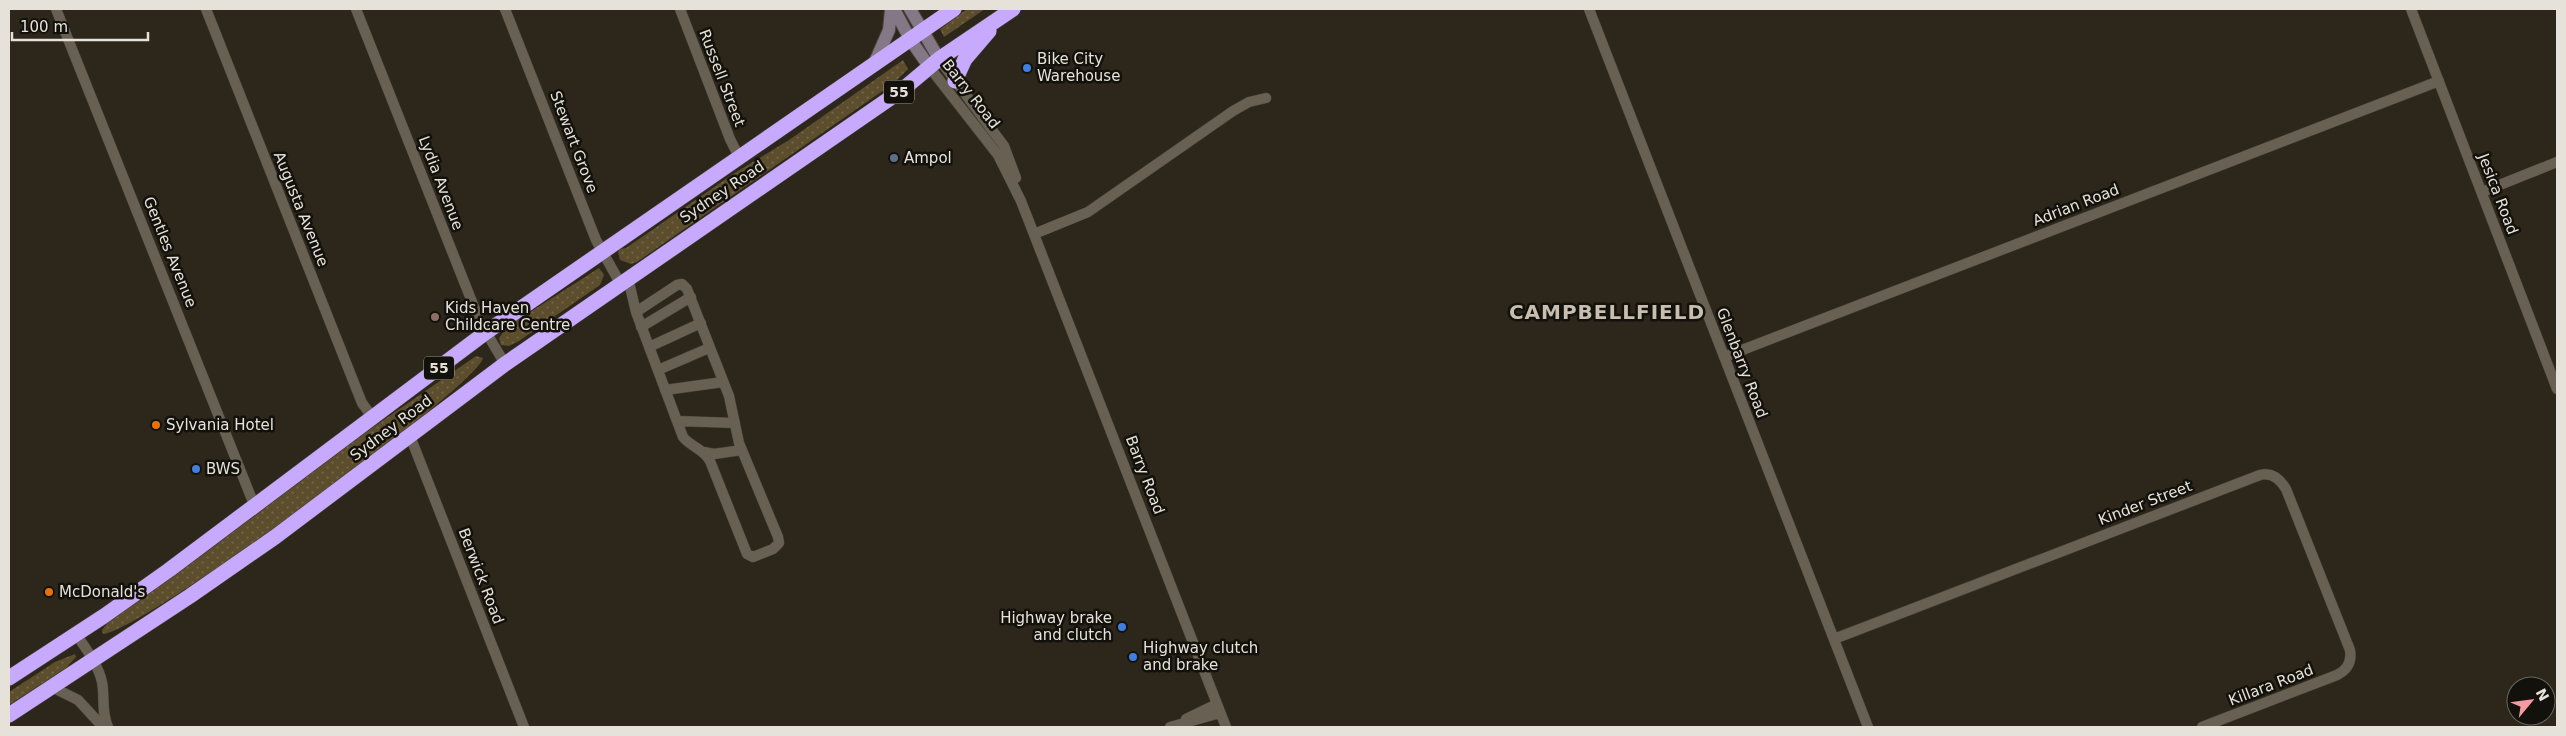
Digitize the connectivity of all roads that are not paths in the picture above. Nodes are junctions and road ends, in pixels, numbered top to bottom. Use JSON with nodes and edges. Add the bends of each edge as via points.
{"nodes":[{"id":1,"x":56,"y":9,"type":"edge"},
{"id":2,"x":206,"y":9,"type":"edge"},
{"id":3,"x":356,"y":9,"type":"edge"},
{"id":4,"x":505,"y":9,"type":"edge"},
{"id":5,"x":680,"y":9,"type":"edge"},
{"id":6,"x":893,"y":9,"type":"edge"},
{"id":7,"x":910,"y":9,"type":"edge"},
{"id":8,"x":954,"y":9,"type":"edge"},
{"id":9,"x":1589,"y":9,"type":"edge"},
{"id":10,"x":2411,"y":9,"type":"edge"},
{"id":11,"x":1007,"y":13,"type":"edge"},
{"id":12,"x":916,"y":35,"type":"junction"},
{"id":13,"x":934,"y":63,"type":"junction"},
{"id":14,"x":874,"y":64,"type":"junction"},
{"id":15,"x":955,"y":81,"type":"junction"},
{"id":16,"x":2439,"y":81,"type":"junction"},
{"id":17,"x":1266,"y":98,"type":"dead end"},
{"id":18,"x":739,"y":157,"type":"junction"},
{"id":19,"x":2557,"y":162,"type":"edge"},
{"id":20,"x":2482,"y":192,"type":"junction"},
{"id":21,"x":1022,"y":200,"type":"junction"},
{"id":22,"x":1034,"y":234,"type":"junction"},
{"id":23,"x":601,"y":251,"type":"junction"},
{"id":24,"x":624,"y":280,"type":"junction"},
{"id":25,"x":691,"y":297,"type":"junction"},
{"id":26,"x":636,"y":312,"type":"junction"},
{"id":27,"x":702,"y":323,"type":"junction"},
{"id":28,"x":641,"y":327,"type":"junction"},
{"id":29,"x":485,"y":333,"type":"junction"},
{"id":30,"x":649,"y":347,"type":"junction"},
{"id":31,"x":709,"y":348,"type":"junction"},
{"id":32,"x":1724,"y":357,"type":"junction"},
{"id":33,"x":505,"y":364,"type":"junction"},
{"id":34,"x":658,"y":370,"type":"junction"},
{"id":35,"x":723,"y":382,"type":"junction"},
{"id":36,"x":2556,"y":384,"type":"edge"},
{"id":37,"x":665,"y":390,"type":"junction"},
{"id":38,"x":373,"y":418,"type":"junction"},
{"id":39,"x":677,"y":421,"type":"junction"},
{"id":40,"x":735,"y":424,"type":"junction"},
{"id":41,"x":410,"y":436,"type":"junction"},
{"id":42,"x":742,"y":450,"type":"junction"},
{"id":43,"x":704,"y":452,"type":"junction"},
{"id":44,"x":255,"y":507,"type":"junction"},
{"id":45,"x":76,"y":634,"type":"junction"},
{"id":46,"x":1834,"y":639,"type":"junction"},
{"id":47,"x":93,"y":660,"type":"junction"},
{"id":48,"x":2348,"y":665,"type":"joint"},
{"id":49,"x":9,"y":678,"type":"edge"},
{"id":50,"x":52,"y":687,"type":"junction"},
{"id":51,"x":1218,"y":708,"type":"junction"},
{"id":52,"x":9,"y":715,"type":"edge"},
{"id":53,"x":103,"y":727,"type":"edge"},
{"id":54,"x":108,"y":727,"type":"edge"},
{"id":55,"x":524,"y":727,"type":"edge"},
{"id":56,"x":1172,"y":727,"type":"edge"},
{"id":57,"x":1226,"y":727,"type":"edge"},
{"id":58,"x":1868,"y":727,"type":"edge"},
{"id":59,"x":2202,"y":727,"type":"edge"}],
"edges":[{"from":1,"to":44,"type":"street","name":"Gentles Avenue"},
{"from":2,"to":38,"type":"street","name":"Augusta Avenue","via":[[362,403]]},
{"from":3,"to":29,"type":"street","name":"Lydia Avenue"},
{"from":4,"to":23,"type":"street","name":"Stewart Grove"},
{"from":5,"to":18,"type":"street","name":"Russell Street"},
{"from":6,"to":12,"type":"main road","name":"Barry Road"},
{"from":6,"to":14,"type":"main road","via":[[889,30]]},
{"from":7,"to":12,"type":"main road","name":"Barry Road"},
{"from":8,"to":12,"type":"highway","name":"Sydney Road","number":"55"},
{"from":9,"to":32,"type":"street","name":"Glenbarry Road"},
{"from":10,"to":16,"type":"street","name":"Jesica Road"},
{"from":11,"to":13,"type":"highway","name":"Sydney Road","number":"55"},
{"from":11,"to":15,"type":"highway","via":[[965,59]]},
{"from":12,"to":13,"type":"main road","name":"Barry Road"},
{"from":12,"to":14,"type":"highway","name":"Sydney Road","number":"55"},
{"from":13,"to":15,"type":"street","name":"Barry Road"},
{"from":13,"to":21,"type":"street","name":"Barry Road","via":[[998,155]]},
{"from":13,"to":24,"type":"highway","name":"Sydney Road","number":"55","via":[[902,90]]},
{"from":14,"to":18,"type":"highway","name":"Sydney Road","number":"55"},
{"from":15,"to":21,"type":"street","name":"Barry Road","via":[[1004,146]]},
{"from":16,"to":20,"type":"street","name":"Jesica Road"},
{"from":16,"to":32,"type":"street","name":"Adrian Road"},
{"from":17,"to":22,"type":"street","via":[[1248,102],[1233,111],[1088,212]]},
{"from":18,"to":23,"type":"highway","name":"Sydney Road","number":"55"},
{"from":19,"to":20,"type":"street"},
{"from":20,"to":36,"type":"street","name":"Jesica Road"},
{"from":21,"to":22,"type":"street","name":"Barry Road"},
{"from":22,"to":51,"type":"street","name":"Barry Road"},
{"from":23,"to":24,"type":"street","name":"Stewart Grove"},
{"from":23,"to":29,"type":"highway","name":"Sydney Road","number":"55"},
{"from":24,"to":26,"type":"street","name":"Stewart Grove"},
{"from":24,"to":33,"type":"highway","name":"Sydney Road","number":"55"},
{"from":25,"to":26,"type":"street","via":[[685,286],[680,284]]},
{"from":25,"to":27,"type":"street"},
{"from":25,"to":28,"type":"street"},
{"from":26,"to":28,"type":"street","name":"Stewart Grove"},
{"from":27,"to":30,"type":"street"},
{"from":27,"to":31,"type":"street"},
{"from":28,"to":30,"type":"street","name":"Stewart Grove"},
{"from":29,"to":33,"type":"street","name":"Lydia Avenue"},
{"from":29,"to":38,"type":"highway","name":"Sydney Road","number":"55"},
{"from":30,"to":34,"type":"street","name":"Stewart Grove"},
{"from":31,"to":34,"type":"street"},
{"from":31,"to":35,"type":"street"},
{"from":32,"to":46,"type":"street","name":"Glenbarry Road"},
{"from":33,"to":41,"type":"highway","name":"Sydney Road","number":"55"},
{"from":34,"to":37,"type":"street","name":"Stewart Grove"},
{"from":35,"to":37,"type":"street"},
{"from":35,"to":40,"type":"street","via":[[732,404]]},
{"from":37,"to":39,"type":"street","name":"Stewart Grove"},
{"from":38,"to":44,"type":"highway","name":"Sydney Road","number":"55"},
{"from":39,"to":40,"type":"street"},
{"from":39,"to":43,"type":"street","name":"Stewart Grove","via":[[688,443]]},
{"from":40,"to":42,"type":"street"},
{"from":41,"to":47,"type":"highway","name":"Sydney Road","number":"55","via":[[276,537]]},
{"from":41,"to":55,"type":"street","name":"Berwick Road"},
{"from":42,"to":43,"type":"street","via":[[714,454]]},
{"from":42,"to":43,"type":"street","via":[[778,539],[776,547],[753,557],[747,554],[714,468]]},
{"from":44,"to":45,"type":"highway","name":"Sydney Road","number":"55"},
{"from":45,"to":47,"type":"street"},
{"from":45,"to":49,"type":"highway","name":"Sydney Road","number":"55"},
{"from":46,"to":48,"type":"street","name":"Kinder Street","via":[[2265,474],[2278,479],[2286,489],[2350,650]]},
{"from":46,"to":58,"type":"street","name":"Glenbarry Road"},
{"from":47,"to":50,"type":"highway","name":"Sydney Road","number":"55"},
{"from":47,"to":54,"type":"street","via":[[102,680],[102,714]]},
{"from":48,"to":59,"type":"street","name":"Killara Road","via":[[2337,675]]},
{"from":50,"to":52,"type":"highway","name":"Sydney Road","number":"55"},
{"from":50,"to":53,"type":"street","via":[[78,700]]},
{"from":51,"to":56,"type":"street"},
{"from":51,"to":57,"type":"street","name":"Barry Road"}]}
